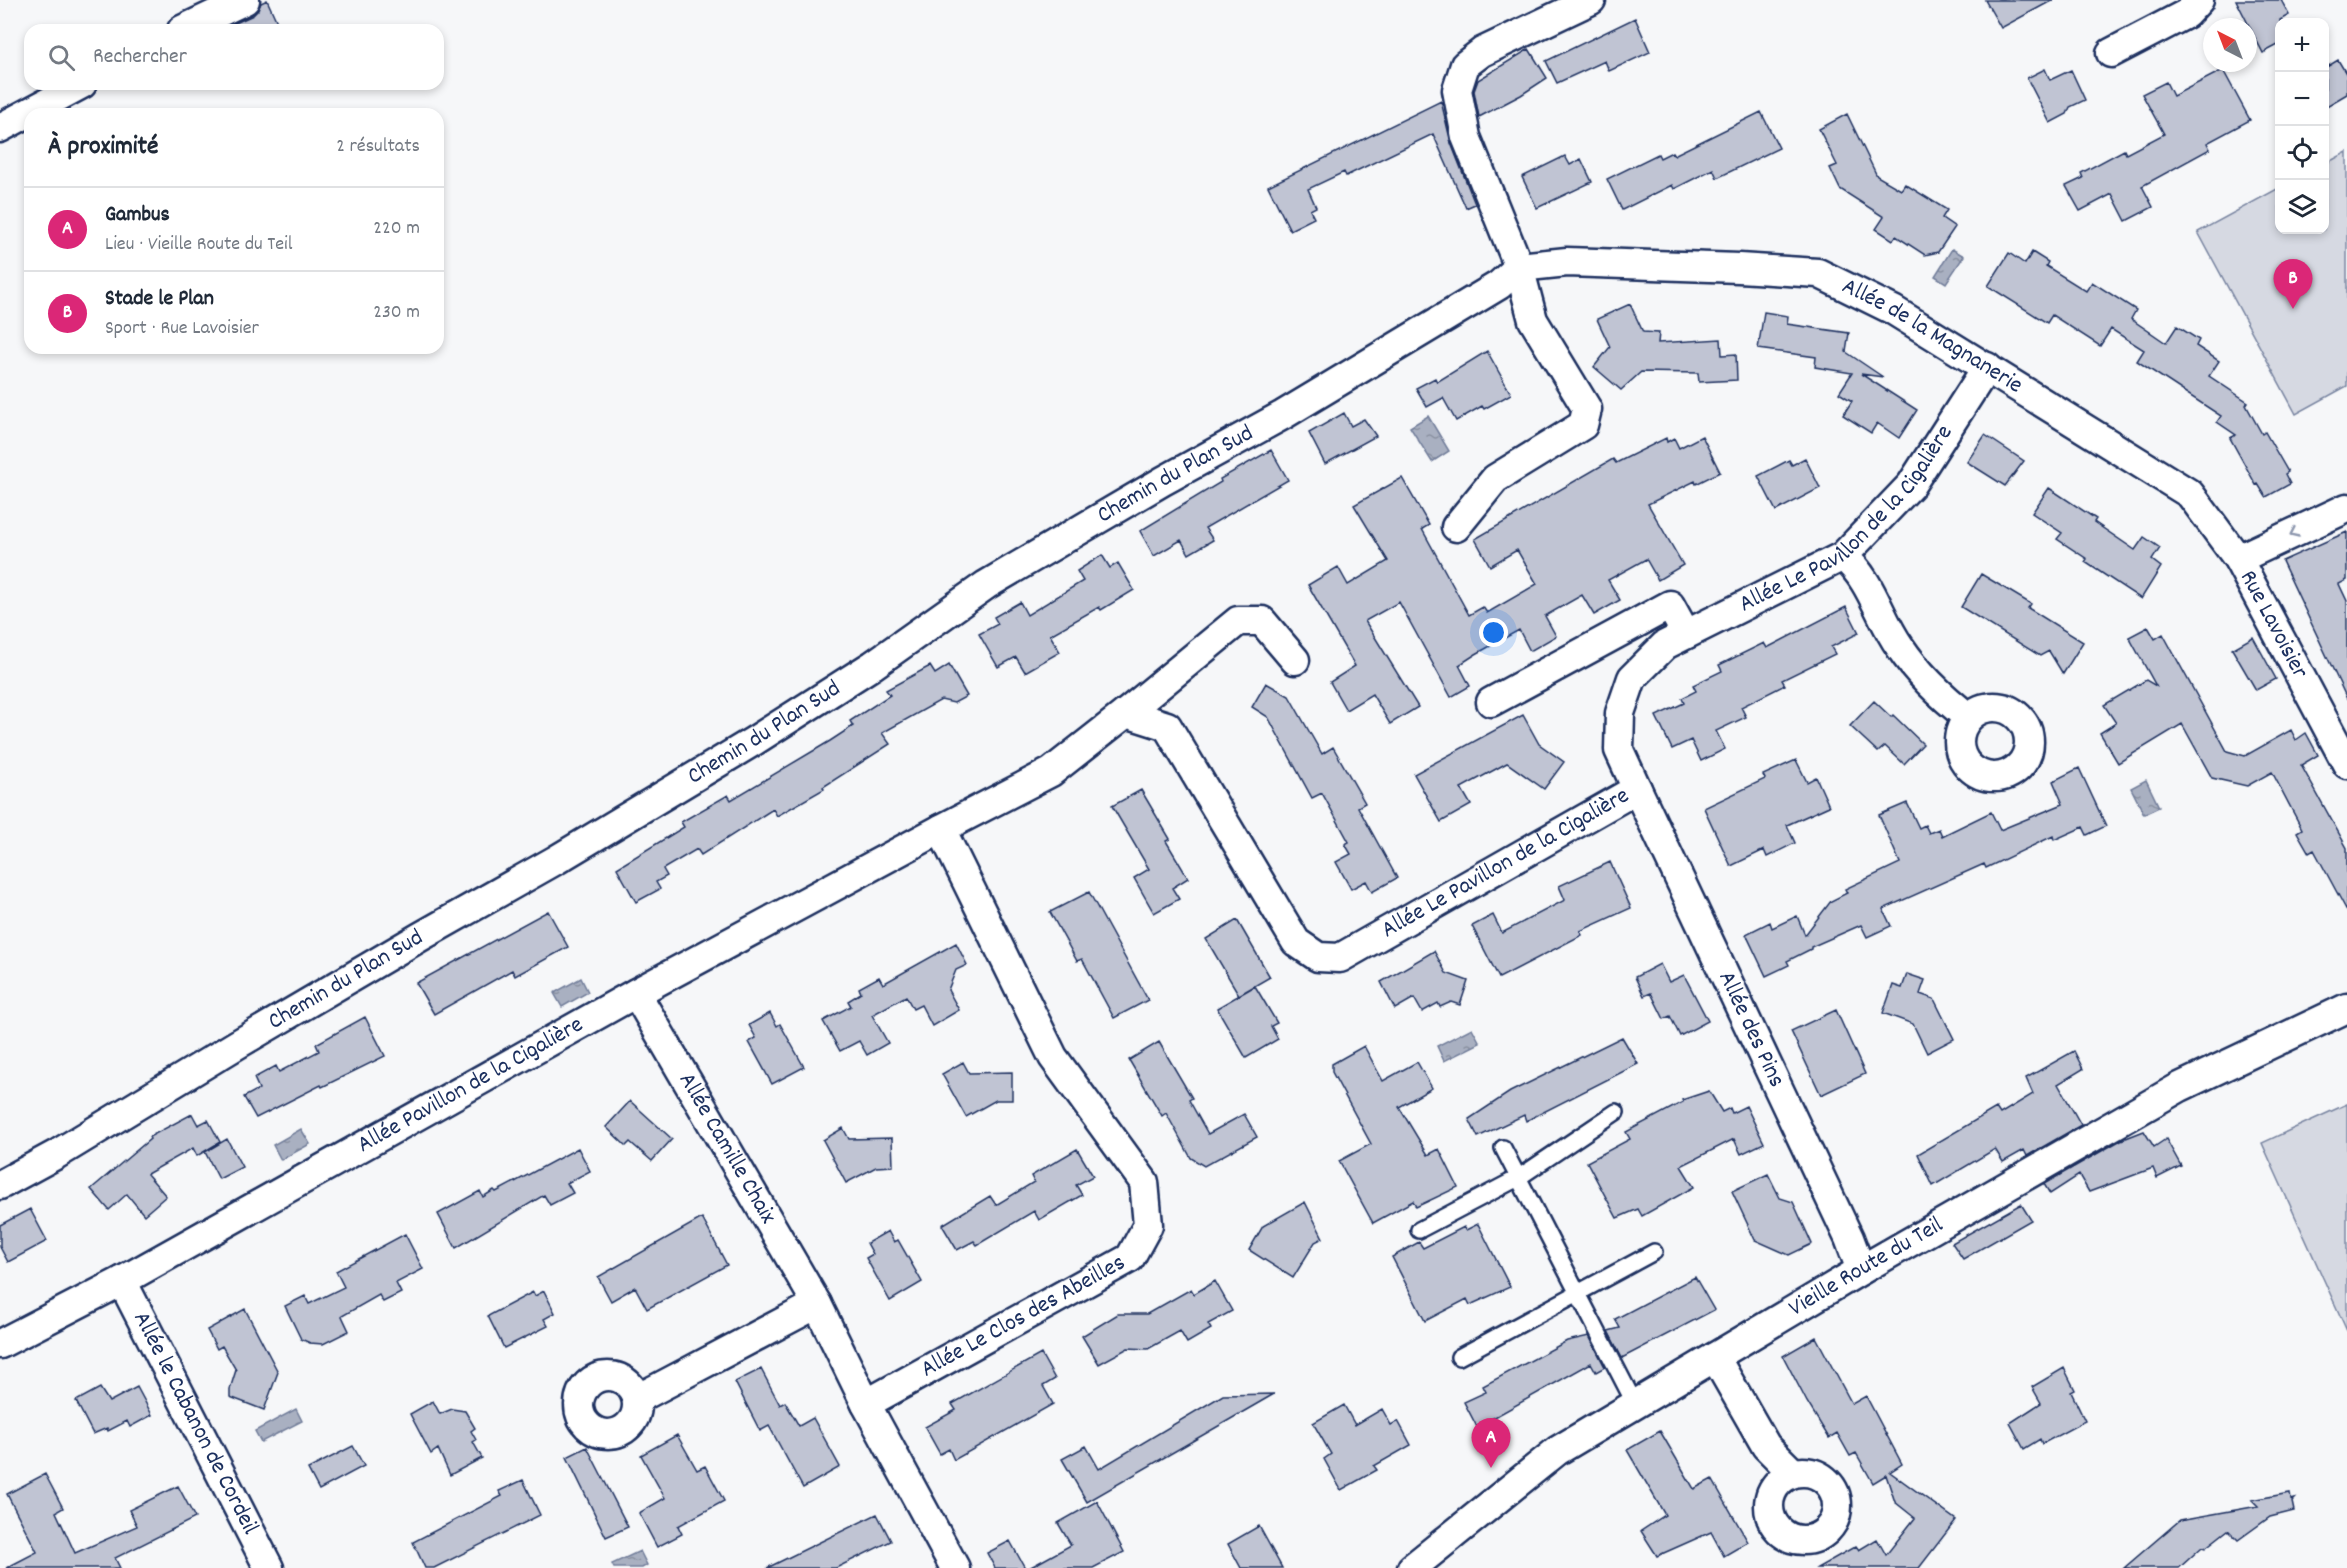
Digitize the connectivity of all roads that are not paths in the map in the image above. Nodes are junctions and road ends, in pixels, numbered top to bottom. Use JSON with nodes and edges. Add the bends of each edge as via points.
{"nodes":[{"id":1,"x":245,"y":0,"type":"edge"},
{"id":2,"x":1591,"y":0,"type":"edge"},
{"id":3,"x":2199,"y":0,"type":"edge"},
{"id":4,"x":195,"y":24,"type":"edge"},
{"id":5,"x":2111,"y":53,"type":"dead end"},
{"id":6,"x":71,"y":90,"type":"edge"},
{"id":7,"x":37,"y":108,"type":"edge"},
{"id":8,"x":24,"y":115,"type":"edge"},
{"id":9,"x":0,"y":128,"type":"edge"},
{"id":10,"x":1519,"y":267,"type":"junction"},
{"id":11,"x":1987,"y":367,"type":"junction"},
{"id":12,"x":2347,"y":508,"type":"edge"},
{"id":13,"x":1456,"y":527,"type":"dead end"},
{"id":14,"x":1843,"y":556,"type":"junction"},
{"id":15,"x":2238,"y":559,"type":"junction"},
{"id":16,"x":1686,"y":634,"type":"junction"},
{"id":17,"x":1295,"y":660,"type":"dead end"},
{"id":18,"x":1491,"y":702,"type":"dead end"},
{"id":19,"x":1126,"y":713,"type":"junction"},
{"id":20,"x":1968,"y":717,"type":"dead end"},
{"id":21,"x":2347,"y":764,"type":"edge"},
{"id":22,"x":1637,"y":789,"type":"junction"},
{"id":23,"x":941,"y":829,"type":"junction"},
{"id":24,"x":636,"y":993,"type":"junction"},
{"id":25,"x":2347,"y":1008,"type":"edge"},
{"id":26,"x":1616,"y":1112,"type":"dead end"},
{"id":27,"x":1503,"y":1148,"type":"dead end"},
{"id":28,"x":1518,"y":1178,"type":"junction"},
{"id":29,"x":0,"y":1185,"type":"edge"},
{"id":30,"x":1419,"y":1230,"type":"dead end"},
{"id":31,"x":1654,"y":1252,"type":"dead end"},
{"id":32,"x":1861,"y":1270,"type":"junction"},
{"id":33,"x":122,"y":1281,"type":"junction"},
{"id":34,"x":1577,"y":1292,"type":"junction"},
{"id":35,"x":817,"y":1304,"type":"junction"},
{"id":36,"x":0,"y":1344,"type":"edge"},
{"id":37,"x":1459,"y":1357,"type":"dead end"},
{"id":38,"x":1715,"y":1357,"type":"junction"},
{"id":39,"x":637,"y":1399,"type":"dead end"},
{"id":40,"x":866,"y":1404,"type":"junction"},
{"id":41,"x":1636,"y":1406,"type":"junction"},
{"id":42,"x":1793,"y":1473,"type":"dead end"},
{"id":43,"x":269,"y":1568,"type":"edge"},
{"id":44,"x":955,"y":1568,"type":"edge"},
{"id":45,"x":1412,"y":1568,"type":"edge"}],
"edges":[{"from":1,"to":4,"type":"street"},
{"from":2,"to":10,"type":"street","via":[[1482,52],[1466,65],[1458,90],[1466,136]]},
{"from":3,"to":5,"type":"street","via":[[2186,14]]},
{"from":6,"to":7,"type":"street"},
{"from":8,"to":9,"type":"street"},
{"from":10,"to":11,"type":"street","name":"Allée de la Magnanerie","via":[[1567,262],[1818,273],[1893,310]]},
{"from":10,"to":13,"type":"street","via":[[1533,320],[1587,410],[1583,425],[1495,479]]},
{"from":10,"to":29,"type":"street","name":"Chemin du Plan Sud","via":[[1499,285],[1283,415],[986,585],[873,665],[724,759]]},
{"from":11,"to":14,"type":"street","name":"Allée Le Pavillon de la Cigalière","via":[[1911,484]]},
{"from":11,"to":15,"type":"street","name":"Allée de la Magnanerie","via":[[2190,494]]},
{"from":12,"to":15,"type":"street","name":"Rue Lavoisier","one_way":true},
{"from":14,"to":16,"type":"street","name":"Allée Le Pavillon de la Cigalière"},
{"from":14,"to":20,"type":"street","via":[[1859,570],[1899,646],[1939,694]]},
{"from":15,"to":21,"type":"street","name":"Rue Lavoisier"},
{"from":16,"to":18,"type":"street","via":[[1670,605]]},
{"from":16,"to":22,"type":"street","name":"Allée Le Pavillon de la Cigalière","via":[[1665,645],[1632,678],[1620,713],[1618,750]]},
{"from":17,"to":19,"type":"street","via":[[1262,621],[1238,621]]},
{"from":19,"to":22,"type":"street","name":"Allée Le Pavillon de la Cigalière","via":[[1167,726],[1296,942],[1318,957],[1340,958]]},
{"from":19,"to":23,"type":"street","via":[[1051,772]]},
{"from":22,"to":32,"type":"street","name":"Allée des Pins"},
{"from":23,"to":24,"type":"street","name":"Allée Pavillon de la Cigalière"},
{"from":23,"to":40,"type":"street","name":"Allée Le Clos des Abeilles","via":[[1053,1057],[1144,1182],[1148,1225],[1130,1258]]},
{"from":24,"to":33,"type":"street","name":"Allée Pavillon de la Cigalière"},
{"from":24,"to":35,"type":"street","name":"Allée Camille Chaix"},
{"from":25,"to":32,"type":"street","name":"Vieille Route du Teil","via":[[2180,1088]]},
{"from":26,"to":28,"type":"lane"},
{"from":27,"to":28,"type":"lane"},
{"from":28,"to":30,"type":"lane"},
{"from":28,"to":34,"type":"lane"},
{"from":31,"to":34,"type":"lane"},
{"from":32,"to":38,"type":"street","name":"Vieille Route du Teil"},
{"from":33,"to":36,"type":"street","name":"Allée Pavillon de la Cigalière"},
{"from":33,"to":43,"type":"street","name":"Allée le Cabanon de Cordeil"},
{"from":34,"to":37,"type":"lane"},
{"from":34,"to":41,"type":"lane"},
{"from":35,"to":39,"type":"street"},
{"from":35,"to":40,"type":"street","name":"Allée Camille Chaix"},
{"from":38,"to":41,"type":"street","name":"Vieille Route du Teil"},
{"from":38,"to":42,"type":"street","via":[[1766,1446]]},
{"from":40,"to":44,"type":"street","name":"Allée Camille Chaix"},
{"from":41,"to":45,"type":"street","name":"Vieille Route du Teil","via":[[1557,1451]]}]}
